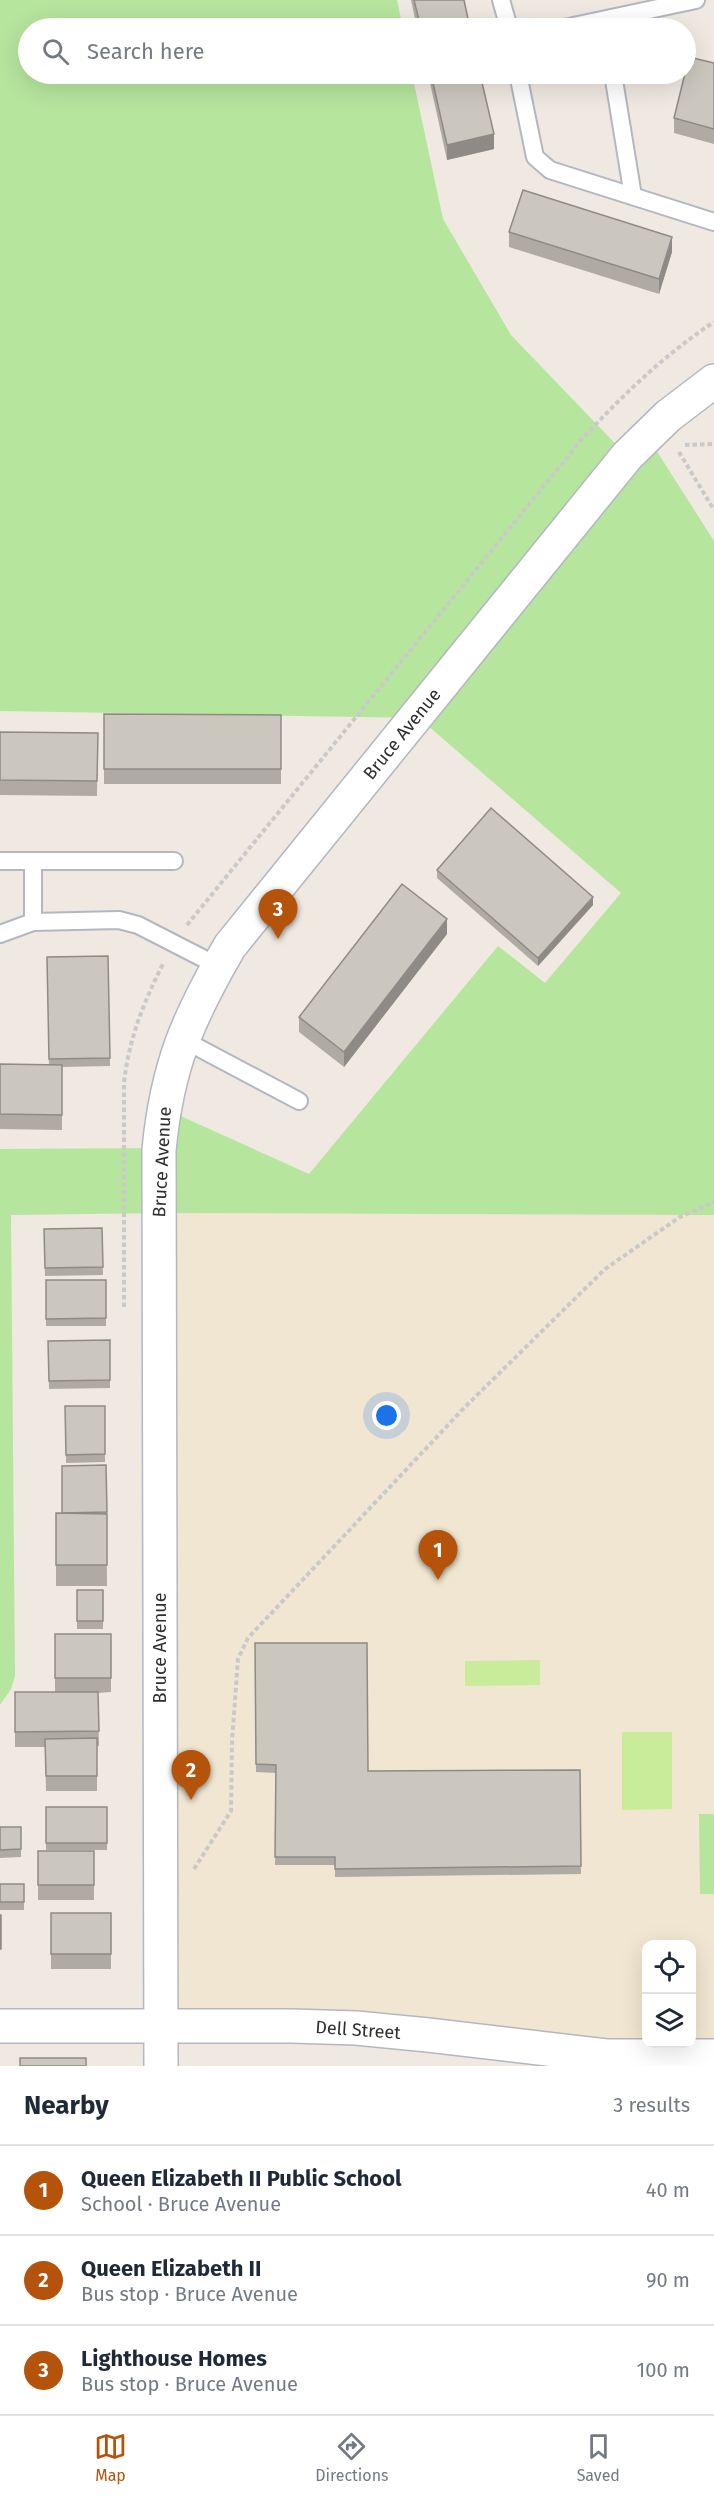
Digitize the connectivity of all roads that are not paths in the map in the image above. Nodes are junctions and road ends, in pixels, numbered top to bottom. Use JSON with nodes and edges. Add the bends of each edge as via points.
{"nodes":[{"id":1,"x":501,"y":0,"type":"edge"},
{"id":2,"x":695,"y":0,"type":"edge"},
{"id":3,"x":506,"y":18,"type":"edge"},
{"id":4,"x":628,"y":18,"type":"edge"},
{"id":5,"x":520,"y":84,"type":"edge"},
{"id":6,"x":615,"y":84,"type":"edge"},
{"id":7,"x":633,"y":196,"type":"junction"},
{"id":8,"x":714,"y":222,"type":"edge"},
{"id":9,"x":714,"y":381,"type":"edge"},
{"id":10,"x":0,"y":861,"type":"edge"},
{"id":11,"x":33,"y":861,"type":"junction"},
{"id":12,"x":174,"y":861,"type":"dead end"},
{"id":13,"x":33,"y":922,"type":"junction"},
{"id":14,"x":0,"y":934,"type":"edge"},
{"id":15,"x":218,"y":966,"type":"junction"},
{"id":16,"x":182,"y":1039,"type":"junction"},
{"id":17,"x":299,"y":1101,"type":"dead end"},
{"id":18,"x":161,"y":2025,"type":"junction"},
{"id":19,"x":0,"y":2026,"type":"edge"},
{"id":20,"x":714,"y":2056,"type":"edge"},
{"id":21,"x":161,"y":2066,"type":"edge"}],
"edges":[{"from":1,"to":3,"type":"lane"},
{"from":2,"to":4,"type":"lane"},
{"from":5,"to":7,"type":"lane","via":[[535,157],[550,170]]},
{"from":6,"to":7,"type":"lane"},
{"from":7,"to":8,"type":"lane"},
{"from":9,"to":15,"type":"street","name":"Bruce Avenue","via":[[668,416],[627,456],[230,946]]},
{"from":10,"to":11,"type":"lane"},
{"from":11,"to":12,"type":"lane"},
{"from":11,"to":13,"type":"lane"},
{"from":13,"to":14,"type":"lane"},
{"from":13,"to":15,"type":"lane","via":[[119,920],[138,925]]},
{"from":15,"to":16,"type":"street","name":"Bruce Avenue"},
{"from":16,"to":17,"type":"lane"},
{"from":16,"to":18,"type":"street","name":"Bruce Avenue","via":[[163,1106],[159,1150]]},
{"from":18,"to":19,"type":"street","name":"Dell Street"},
{"from":18,"to":20,"type":"street","name":"Dell Street","via":[[356,2028],[606,2056]]},
{"from":18,"to":21,"type":"street","name":"Bruce Avenue"}]}
